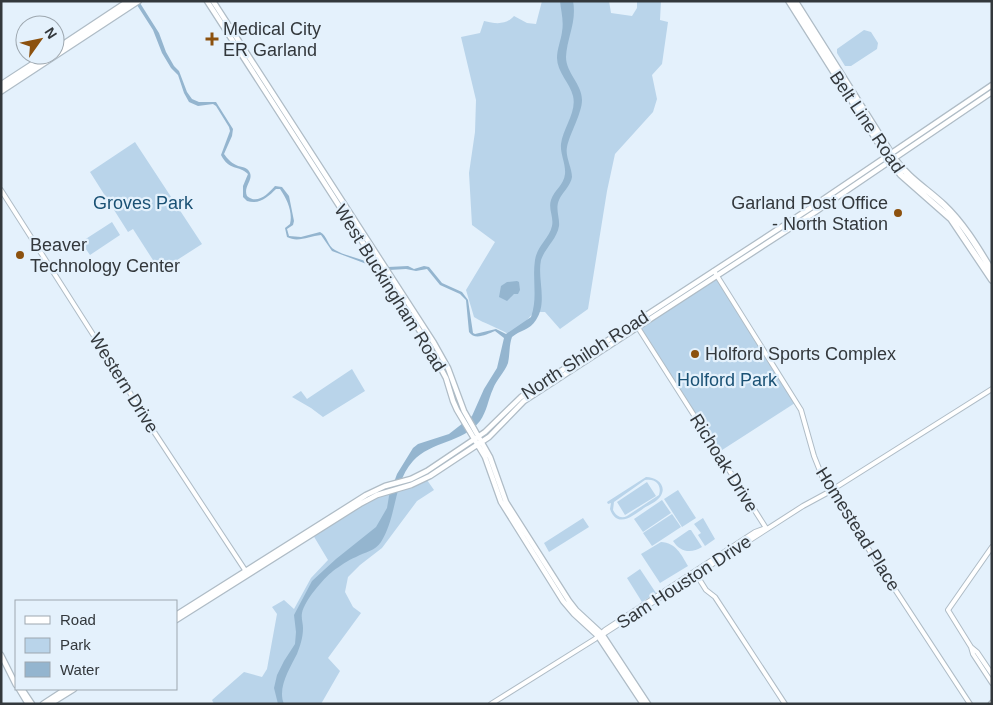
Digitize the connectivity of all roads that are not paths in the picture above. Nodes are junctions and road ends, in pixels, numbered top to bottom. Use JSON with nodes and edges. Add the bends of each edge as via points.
{"nodes":[{"id":1,"x":129,"y":1,"type":"edge"},
{"id":2,"x":138,"y":1,"type":"edge"},
{"id":3,"x":207,"y":1,"type":"edge"},
{"id":4,"x":213,"y":1,"type":"edge"},
{"id":5,"x":789,"y":1,"type":"edge"},
{"id":6,"x":795,"y":1,"type":"edge"},
{"id":7,"x":800,"y":14,"type":"junction"},
{"id":8,"x":65,"y":43,"type":"edge"},
{"id":9,"x":32,"y":65,"type":"edge"},
{"id":10,"x":253,"y":69,"type":"junction"},
{"id":11,"x":1,"y":85,"type":"edge"},
{"id":12,"x":992,"y":85,"type":"edge"},
{"id":13,"x":1,"y":91,"type":"edge"},
{"id":14,"x":992,"y":92,"type":"edge"},
{"id":15,"x":890,"y":157,"type":"junction"},
{"id":16,"x":1,"y":190,"type":"edge"},
{"id":17,"x":992,"y":271,"type":"edge"},
{"id":18,"x":715,"y":274,"type":"junction"},
{"id":19,"x":992,"y":280,"type":"edge"},
{"id":20,"x":671,"y":302,"type":"junction"},
{"id":21,"x":635,"y":322,"type":"junction"},
{"id":22,"x":638,"y":327,"type":"junction"},
{"id":23,"x":992,"y":389,"type":"edge"},
{"id":24,"x":477,"y":438,"type":"junction"},
{"id":25,"x":480,"y":443,"type":"junction"},
{"id":26,"x":409,"y":482,"type":"junction"},
{"id":27,"x":385,"y":486,"type":"junction"},
{"id":28,"x":387,"y":491,"type":"junction"},
{"id":29,"x":830,"y":491,"type":"junction"},
{"id":30,"x":766,"y":528,"type":"junction"},
{"id":31,"x":307,"y":531,"type":"junction"},
{"id":32,"x":310,"y":536,"type":"junction"},
{"id":33,"x":992,"y":547,"type":"edge"},
{"id":34,"x":263,"y":562,"type":"junction"},
{"id":35,"x":247,"y":573,"type":"junction"},
{"id":36,"x":696,"y":573,"type":"junction"},
{"id":37,"x":178,"y":614,"type":"edge"},
{"id":38,"x":178,"y":619,"type":"edge"},
{"id":39,"x":600,"y":635,"type":"junction"},
{"id":40,"x":971,"y":647,"type":"junction"},
{"id":41,"x":1,"y":655,"type":"edge"},
{"id":42,"x":992,"y":674,"type":"edge"},
{"id":43,"x":14,"y":679,"type":"edge"},
{"id":44,"x":992,"y":683,"type":"edge"},
{"id":45,"x":19,"y":690,"type":"edge"},
{"id":46,"x":23,"y":690,"type":"edge"},
{"id":47,"x":64,"y":690,"type":"edge"},
{"id":48,"x":72,"y":690,"type":"edge"},
{"id":49,"x":28,"y":704,"type":"edge"},
{"id":50,"x":32,"y":704,"type":"edge"},
{"id":51,"x":43,"y":704,"type":"edge"},
{"id":52,"x":50,"y":704,"type":"edge"},
{"id":53,"x":491,"y":704,"type":"edge"},
{"id":54,"x":643,"y":704,"type":"edge"},
{"id":55,"x":648,"y":704,"type":"edge"},
{"id":56,"x":785,"y":704,"type":"edge"},
{"id":57,"x":970,"y":704,"type":"edge"}],
"edges":[{"from":1,"to":8,"type":"main road"},
{"from":2,"to":13,"type":"main road"},
{"from":3,"to":10,"type":"main road","name":"West Buckingham Road"},
{"from":4,"to":10,"type":"main road","name":"West Buckingham Road"},
{"from":5,"to":7,"type":"main road","name":"Belt Line Road"},
{"from":6,"to":7,"type":"main road","name":"Belt Line Road"},
{"from":7,"to":15,"type":"main road","name":"Belt Line Road"},
{"from":9,"to":11,"type":"main road"},
{"from":10,"to":24,"type":"main road","name":"West Buckingham Road","via":[[425,339],[446,378],[453,401]]},
{"from":12,"to":15,"type":"main road","name":"North Shiloh Road"},
{"from":14,"to":15,"type":"main road","name":"North Shiloh Road"},
{"from":15,"to":17,"type":"main road","name":"Belt Line Road","via":[[956,217]]},
{"from":15,"to":18,"type":"main road","name":"North Shiloh Road"},
{"from":15,"to":19,"type":"main road","name":"Belt Line Road","via":[[901,175],[951,219]]},
{"from":16,"to":35,"type":"street","name":"Western Drive"},
{"from":18,"to":20,"type":"main road","name":"North Shiloh Road"},
{"from":18,"to":29,"type":"street","name":"Homestead Place","via":[[801,410],[814,456]]},
{"from":20,"to":21,"type":"main road","name":"North Shiloh Road"},
{"from":20,"to":22,"type":"main road","name":"North Shiloh Road"},
{"from":21,"to":22,"type":"street","name":"Richoak Drive"},
{"from":21,"to":24,"type":"main road","name":"North Shiloh Road","via":[[521,396]]},
{"from":22,"to":25,"type":"main road","name":"North Shiloh Road","via":[[518,406],[494,433]]},
{"from":22,"to":30,"type":"street","name":"Richoak Drive"},
{"from":23,"to":29,"type":"street","name":"Sam Houston Drive"},
{"from":24,"to":25,"type":"main road","name":"West Buckingham Road"},
{"from":24,"to":26,"type":"main road","name":"North Shiloh Road"},
{"from":25,"to":26,"type":"main road","name":"North Shiloh Road","via":[[430,476]]},
{"from":25,"to":39,"type":"main road","name":"West Buckingham Road","via":[[495,477],[501,502],[561,593],[578,615]]},
{"from":26,"to":27,"type":"main road","name":"North Shiloh Road"},
{"from":26,"to":28,"type":"main road","name":"North Shiloh Road"},
{"from":27,"to":28,"type":"main road"},
{"from":27,"to":31,"type":"main road","name":"North Shiloh Road"},
{"from":28,"to":32,"type":"main road","name":"North Shiloh Road"},
{"from":29,"to":30,"type":"street","name":"Sam Houston Drive"},
{"from":29,"to":57,"type":"street","name":"Homestead Place"},
{"from":30,"to":36,"type":"street","name":"Sam Houston Drive"},
{"from":31,"to":32,"type":"main road"},
{"from":31,"to":34,"type":"main road","name":"North Shiloh Road"},
{"from":32,"to":34,"type":"main road","name":"North Shiloh Road"},
{"from":33,"to":40,"type":"street","via":[[948,610]]},
{"from":34,"to":35,"type":"main road","name":"North Shiloh Road"},
{"from":35,"to":37,"type":"main road","name":"North Shiloh Road"},
{"from":35,"to":38,"type":"main road","name":"North Shiloh Road"},
{"from":36,"to":39,"type":"street","name":"Sam Houston Drive"},
{"from":36,"to":56,"type":"street"},
{"from":39,"to":53,"type":"street","name":"Sam Houston Drive"},
{"from":39,"to":54,"type":"main road","name":"West Buckingham Road"},
{"from":39,"to":55,"type":"main road","name":"West Buckingham Road"},
{"from":40,"to":42,"type":"street"},
{"from":40,"to":44,"type":"street"},
{"from":41,"to":43,"type":"main road"},
{"from":45,"to":49,"type":"main road"},
{"from":46,"to":50,"type":"main road"},
{"from":47,"to":51,"type":"main road"},
{"from":48,"to":52,"type":"main road"}]}
